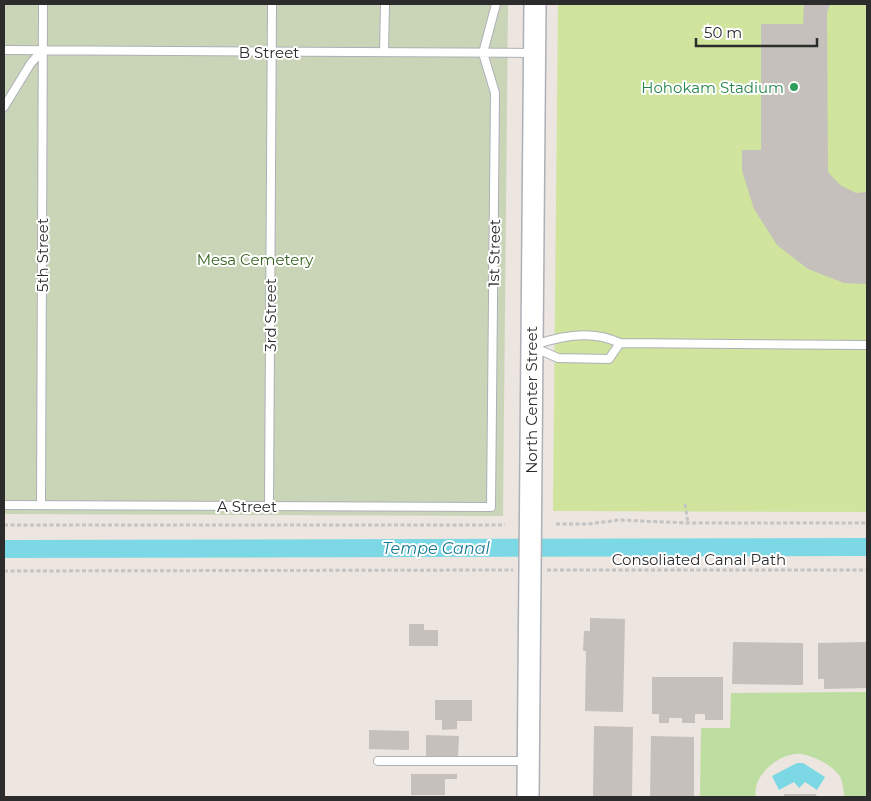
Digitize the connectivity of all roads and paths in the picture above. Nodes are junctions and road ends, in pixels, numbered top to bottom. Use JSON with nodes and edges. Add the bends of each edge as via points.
{"nodes":[{"id":1,"x":43,"y":4,"type":"edge"},
{"id":2,"x":272,"y":4,"type":"edge"},
{"id":3,"x":385,"y":4,"type":"edge"},
{"id":4,"x":496,"y":4,"type":"edge"},
{"id":5,"x":535,"y":4,"type":"edge"},
{"id":6,"x":4,"y":50,"type":"edge"},
{"id":7,"x":43,"y":50,"type":"junction"},
{"id":8,"x":272,"y":52,"type":"junction"},
{"id":9,"x":384,"y":52,"type":"junction"},
{"id":10,"x":483,"y":53,"type":"junction"},
{"id":11,"x":535,"y":53,"type":"junction"},
{"id":12,"x":4,"y":107,"type":"edge"},
{"id":13,"x":620,"y":343,"type":"junction"},
{"id":14,"x":867,"y":345,"type":"edge"},
{"id":15,"x":532,"y":346,"type":"junction"},
{"id":16,"x":685,"y":504,"type":"dead end"},
{"id":17,"x":4,"y":505,"type":"edge"},
{"id":18,"x":41,"y":505,"type":"junction"},
{"id":19,"x":270,"y":506,"type":"junction"},
{"id":20,"x":491,"y":507,"type":"joint"},
{"id":21,"x":688,"y":523,"type":"junction"},
{"id":22,"x":867,"y":523,"type":"edge"},
{"id":23,"x":556,"y":524,"type":"dead end"},
{"id":24,"x":4,"y":525,"type":"edge"},
{"id":25,"x":505,"y":525,"type":"dead end"},
{"id":26,"x":530,"y":570,"type":"junction"},
{"id":27,"x":867,"y":570,"type":"edge"},
{"id":28,"x":4,"y":571,"type":"edge"},
{"id":29,"x":378,"y":761,"type":"dead end"},
{"id":30,"x":528,"y":761,"type":"junction"},
{"id":31,"x":528,"y":797,"type":"edge"}],
"edges":[{"from":1,"to":7,"type":"lane","name":"5th Street"},
{"from":2,"to":8,"type":"lane","name":"3rd Street"},
{"from":3,"to":9,"type":"lane"},
{"from":4,"to":10,"type":"lane"},
{"from":5,"to":11,"type":"street","name":"North Center Street"},
{"from":6,"to":7,"type":"lane","name":"B Street"},
{"from":7,"to":8,"type":"lane","name":"B Street"},
{"from":7,"to":12,"type":"lane","via":[[30,63]]},
{"from":7,"to":18,"type":"lane","name":"5th Street"},
{"from":8,"to":9,"type":"lane","name":"B Street"},
{"from":8,"to":19,"type":"lane","name":"3rd Street"},
{"from":9,"to":10,"type":"lane","name":"B Street"},
{"from":10,"to":11,"type":"lane","name":"B Street"},
{"from":10,"to":20,"type":"lane","name":"1st Street","via":[[495,94]]},
{"from":11,"to":15,"type":"street","name":"North Center Street"},
{"from":13,"to":14,"type":"lane"},
{"from":13,"to":15,"type":"lane","via":[[606,336],[559,336]]},
{"from":13,"to":15,"type":"lane","via":[[608,359],[558,358]]},
{"from":15,"to":26,"type":"street","name":"North Center Street"},
{"from":16,"to":21,"type":"path"},
{"from":17,"to":18,"type":"lane","name":"A Street"},
{"from":18,"to":19,"type":"lane","name":"A Street"},
{"from":19,"to":20,"type":"lane","name":"A Street"},
{"from":21,"to":22,"type":"path"},
{"from":21,"to":23,"type":"path","via":[[619,520]]},
{"from":24,"to":25,"type":"path"},
{"from":26,"to":27,"type":"path","name":"Consoliated Canal Path"},
{"from":26,"to":28,"type":"path","name":"Consoliated Canal Path"},
{"from":26,"to":30,"type":"street","name":"North Center Street"},
{"from":29,"to":30,"type":"lane"},
{"from":30,"to":31,"type":"street","name":"North Center Street"}]}
